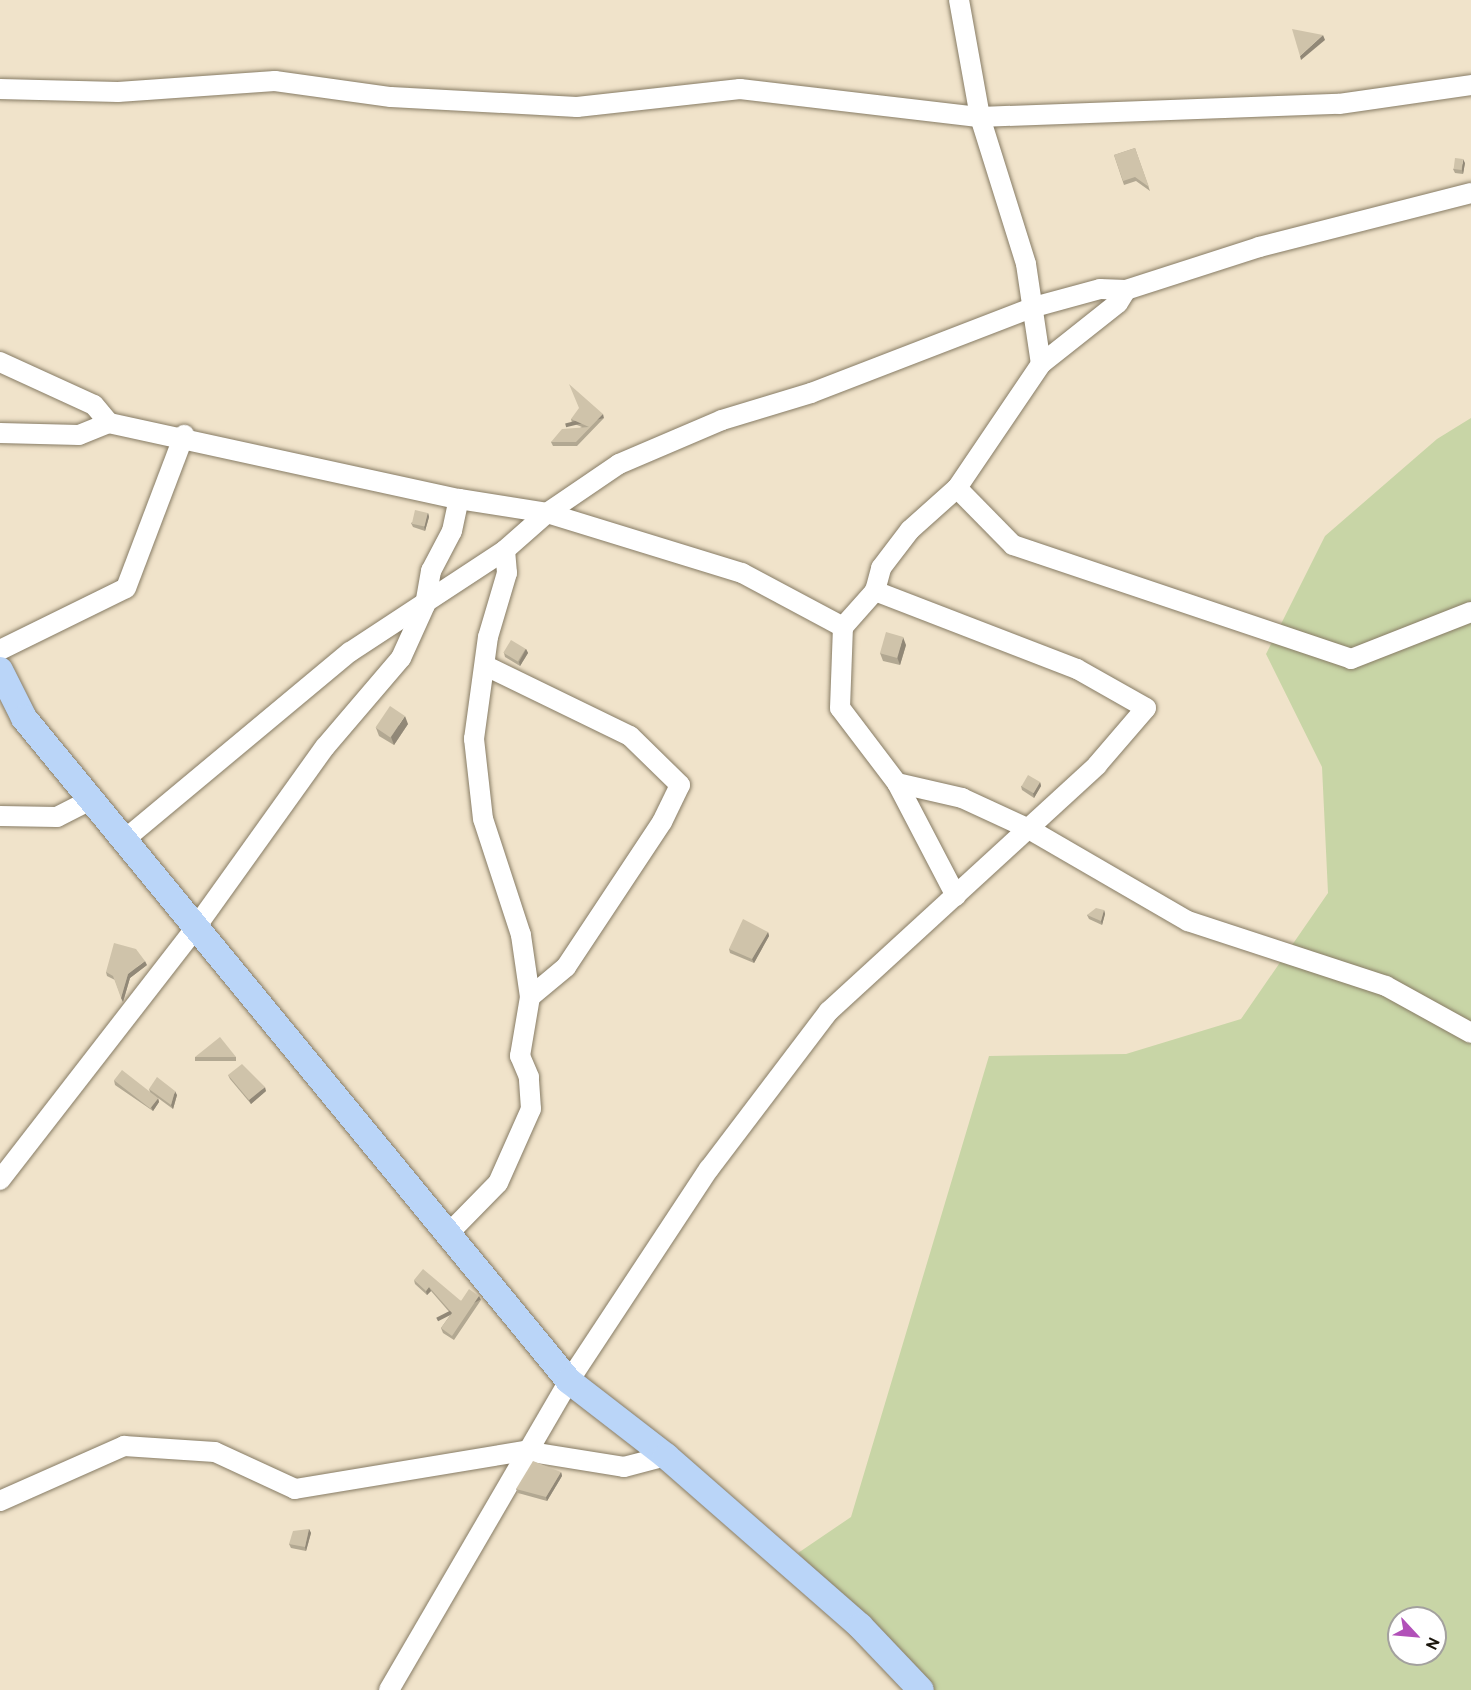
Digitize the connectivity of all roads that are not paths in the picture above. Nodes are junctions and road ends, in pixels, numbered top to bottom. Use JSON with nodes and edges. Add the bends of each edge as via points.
{"nodes":[{"id":1,"x":959,"y":0,"type":"edge"},
{"id":2,"x":1471,"y":85,"type":"edge"},
{"id":3,"x":0,"y":89,"type":"edge"},
{"id":4,"x":980,"y":117,"type":"junction"},
{"id":5,"x":1471,"y":193,"type":"edge"},
{"id":6,"x":1126,"y":290,"type":"junction"},
{"id":7,"x":1034,"y":307,"type":"junction"},
{"id":8,"x":0,"y":362,"type":"edge"},
{"id":9,"x":1041,"y":364,"type":"junction"},
{"id":10,"x":109,"y":423,"type":"junction"},
{"id":11,"x":0,"y":433,"type":"edge"},
{"id":12,"x":184,"y":435,"type":"junction"},
{"id":13,"x":957,"y":488,"type":"junction"},
{"id":14,"x":459,"y":499,"type":"junction"},
{"id":15,"x":547,"y":513,"type":"junction"},
{"id":16,"x":505,"y":550,"type":"junction"},
{"id":17,"x":876,"y":591,"type":"junction"},
{"id":18,"x":425,"y":605,"type":"junction"},
{"id":19,"x":1471,"y":612,"type":"edge"},
{"id":20,"x":843,"y":627,"type":"junction"},
{"id":21,"x":0,"y":650,"type":"edge"},
{"id":22,"x":486,"y":666,"type":"junction"},
{"id":23,"x":0,"y":670,"type":"edge"},
{"id":24,"x":897,"y":783,"type":"junction"},
{"id":25,"x":91,"y":800,"type":"junction"},
{"id":26,"x":0,"y":816,"type":"edge"},
{"id":27,"x":1029,"y":829,"type":"junction"},
{"id":28,"x":124,"y":840,"type":"junction"},
{"id":29,"x":956,"y":896,"type":"junction"},
{"id":30,"x":196,"y":927,"type":"junction"},
{"id":31,"x":530,"y":997,"type":"junction"},
{"id":32,"x":1471,"y":1033,"type":"edge"},
{"id":33,"x":0,"y":1180,"type":"edge"},
{"id":34,"x":448,"y":1234,"type":"junction"},
{"id":35,"x":569,"y":1381,"type":"junction"},
{"id":36,"x":525,"y":1451,"type":"junction"},
{"id":37,"x":666,"y":1456,"type":"junction"},
{"id":38,"x":0,"y":1501,"type":"edge"},
{"id":39,"x":389,"y":1690,"type":"edge"},
{"id":40,"x":921,"y":1690,"type":"edge"}],
"edges":[{"from":1,"to":4,"type":"street"},
{"from":2,"to":4,"type":"street","via":[[1339,104]]},
{"from":3,"to":4,"type":"street","via":[[118,92],[275,81],[391,97],[578,107],[740,89]]},
{"from":4,"to":7,"type":"street","via":[[1026,264]]},
{"from":5,"to":6,"type":"street","via":[[1259,247]]},
{"from":6,"to":7,"type":"street","via":[[1100,289]]},
{"from":6,"to":9,"type":"street","via":[[1118,303]]},
{"from":7,"to":9,"type":"street"},
{"from":7,"to":15,"type":"street","via":[[811,393],[722,420],[619,464]]},
{"from":8,"to":10,"type":"street","via":[[94,405]]},
{"from":9,"to":13,"type":"street"},
{"from":10,"to":11,"type":"street","via":[[79,435]]},
{"from":10,"to":12,"type":"street"},
{"from":12,"to":14,"type":"street"},
{"from":12,"to":21,"type":"street","via":[[126,588]]},
{"from":13,"to":17,"type":"street","via":[[910,530],[881,568]]},
{"from":13,"to":19,"type":"street","via":[[1013,545],[1351,659]]},
{"from":14,"to":15,"type":"street"},
{"from":14,"to":18,"type":"street","via":[[452,531],[431,571]]},
{"from":15,"to":16,"type":"street"},
{"from":15,"to":20,"type":"street","via":[[742,573]]},
{"from":16,"to":18,"type":"street"},
{"from":16,"to":22,"type":"street","via":[[507,573],[488,638]]},
{"from":17,"to":20,"type":"street"},
{"from":17,"to":27,"type":"street","via":[[1077,669],[1146,708]]},
{"from":18,"to":28,"type":"street","via":[[350,652]]},
{"from":18,"to":30,"type":"street","via":[[401,658],[326,747]]},
{"from":20,"to":24,"type":"street","via":[[840,708]]},
{"from":22,"to":31,"type":"street","via":[[474,739],[483,819],[522,935]]},
{"from":22,"to":31,"type":"street","via":[[630,736],[680,785],[662,822],[566,967]]},
{"from":23,"to":25,"type":"main road","via":[[24,718]]},
{"from":24,"to":27,"type":"street","via":[[962,798]]},
{"from":24,"to":29,"type":"street"},
{"from":25,"to":26,"type":"street","via":[[57,817]]},
{"from":25,"to":28,"type":"main road"},
{"from":27,"to":29,"type":"street"},
{"from":27,"to":32,"type":"street","via":[[1188,921],[1386,986]]},
{"from":28,"to":30,"type":"main road"},
{"from":29,"to":35,"type":"street","via":[[829,1011],[709,1168]]},
{"from":30,"to":33,"type":"street"},
{"from":30,"to":34,"type":"main road"},
{"from":31,"to":34,"type":"street","via":[[520,1056],[529,1077],[531,1108],[498,1183]]},
{"from":34,"to":35,"type":"main road"},
{"from":35,"to":36,"type":"street"},
{"from":35,"to":37,"type":"main road"},
{"from":36,"to":37,"type":"street","via":[[624,1467]]},
{"from":36,"to":38,"type":"street","via":[[295,1489],[215,1452],[124,1446]]},
{"from":36,"to":39,"type":"street"},
{"from":37,"to":40,"type":"main road","via":[[860,1626]]}]}
